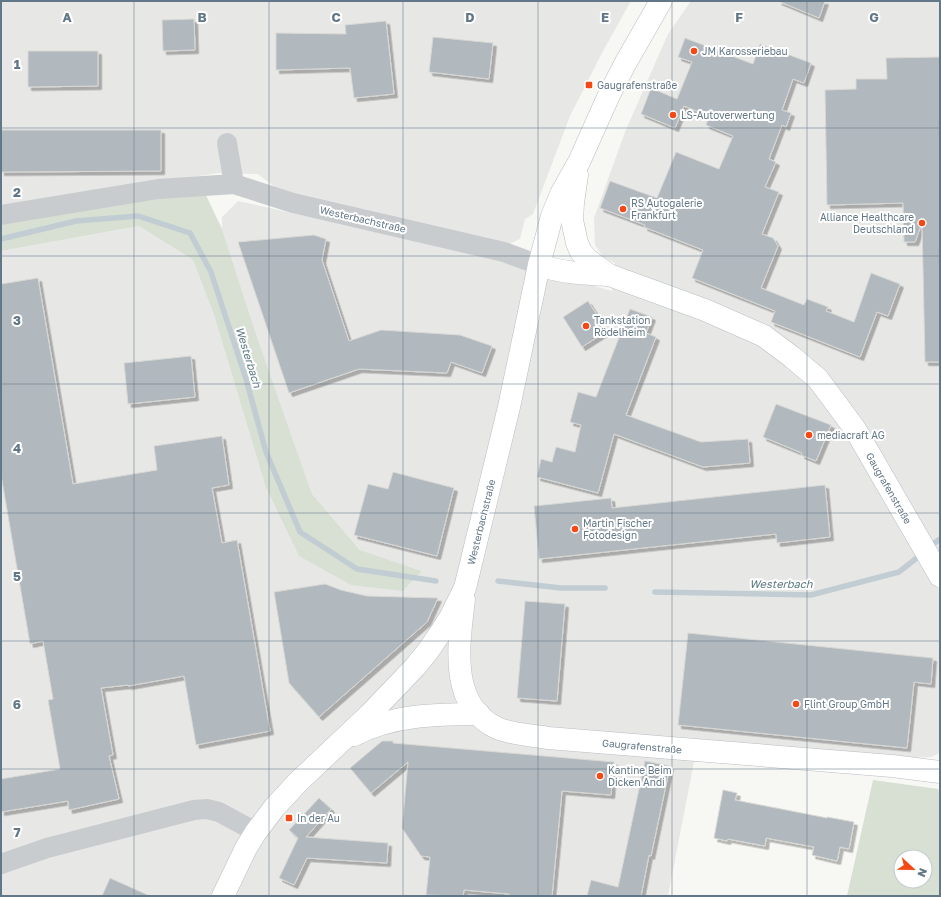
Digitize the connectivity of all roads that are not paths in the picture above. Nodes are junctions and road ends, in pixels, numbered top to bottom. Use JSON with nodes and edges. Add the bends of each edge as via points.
{"nodes":[{"id":1,"x":661,"y":1,"type":"edge"},
{"id":2,"x":228,"y":143,"type":"dead end"},
{"id":3,"x":579,"y":162,"type":"junction"},
{"id":4,"x":234,"y":184,"type":"junction"},
{"id":5,"x":1,"y":215,"type":"edge"},
{"id":6,"x":539,"y":265,"type":"junction"},
{"id":7,"x":609,"y":275,"type":"junction"},
{"id":8,"x":940,"y":576,"type":"edge"},
{"id":9,"x":465,"y":588,"type":"junction"},
{"id":10,"x":478,"y":714,"type":"junction"},
{"id":11,"x":344,"y":740,"type":"junction"},
{"id":12,"x":937,"y":770,"type":"edge"},
{"id":13,"x":256,"y":832,"type":"junction"},
{"id":14,"x":1,"y":864,"type":"edge"},
{"id":15,"x":223,"y":896,"type":"edge"}],
"edges":[{"from":1,"to":3,"type":"main road","name":"Westerbachstraße","via":[[609,94]]},
{"from":2,"to":4,"type":"street"},
{"from":3,"to":6,"type":"main road","name":"Westerbachstraße","via":[[552,216]]},
{"from":3,"to":7,"type":"main road","name":"Gaugrafenstraße","via":[[572,220],[577,244],[588,260]]},
{"from":4,"to":5,"type":"street","name":"Westerbachstraße","via":[[158,189]]},
{"from":4,"to":6,"type":"street","name":"Westerbachstraße","via":[[292,202],[504,252]]},
{"from":6,"to":7,"type":"main road","name":"Gaugrafenstraße","via":[[567,272]]},
{"from":6,"to":9,"type":"main road","name":"Westerbachstraße","via":[[509,407]]},
{"from":7,"to":8,"type":"main road","name":"Gaugrafenstraße","via":[[706,310],[764,336],[818,379],[855,429]]},
{"from":9,"to":10,"type":"main road","name":"Gaugrafenstraße","via":[[460,640],[461,678],[470,703]]},
{"from":9,"to":11,"type":"main road","name":"Westerbachstraße","via":[[451,616],[428,651]]},
{"from":10,"to":11,"type":"main road","name":"Westerbachstraße","via":[[439,715],[386,722]]},
{"from":10,"to":12,"type":"main road","name":"Gaugrafenstraße","via":[[506,731],[548,738]]},
{"from":11,"to":13,"type":"main road","name":"Westerbachstraße","via":[[298,782]]},
{"from":13,"to":14,"type":"street","via":[[220,812],[194,810],[46,848]]},
{"from":13,"to":15,"type":"main road","name":"Westerbachstraße"}]}
